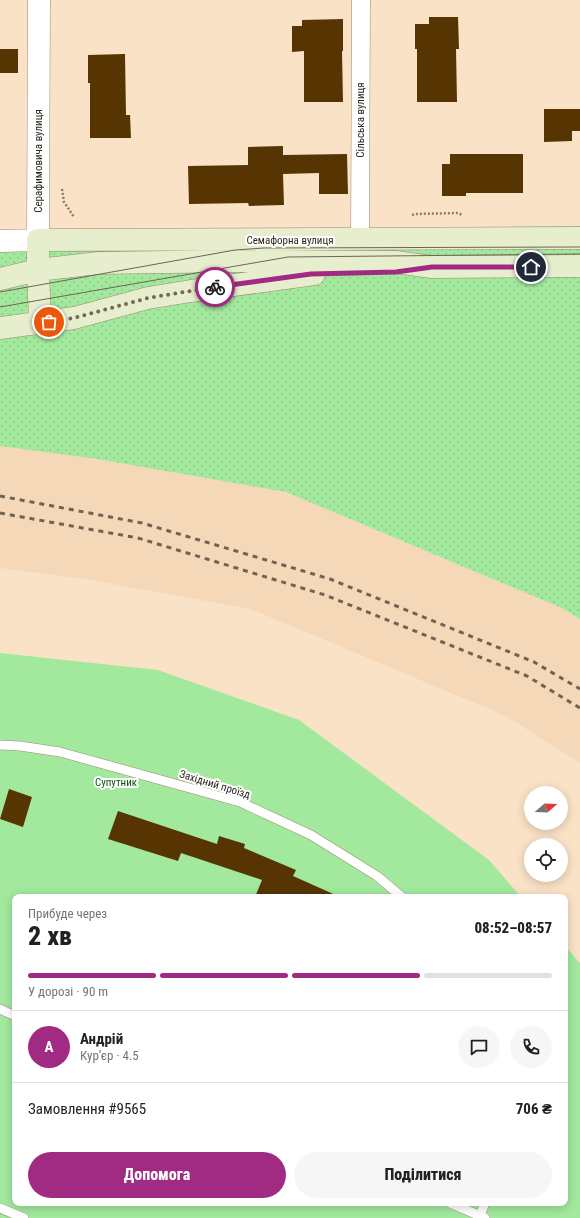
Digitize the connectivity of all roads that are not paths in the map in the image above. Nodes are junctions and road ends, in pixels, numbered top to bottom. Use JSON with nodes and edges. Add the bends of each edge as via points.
{"nodes":[{"id":1,"x":40,"y":0,"type":"edge"},
{"id":2,"x":361,"y":0,"type":"edge"},
{"id":3,"x":580,"y":238,"type":"edge"},
{"id":4,"x":360,"y":239,"type":"junction"},
{"id":5,"x":0,"y":240,"type":"edge"},
{"id":6,"x":38,"y":240,"type":"junction"},
{"id":7,"x":580,"y":266,"type":"edge"},
{"id":8,"x":432,"y":267,"type":"junction"},
{"id":9,"x":38,"y":270,"type":"junction"},
{"id":10,"x":0,"y":279,"type":"edge"},
{"id":11,"x":40,"y":323,"type":"junction"},
{"id":12,"x":0,"y":328,"type":"edge"},
{"id":13,"x":0,"y":745,"type":"edge"},
{"id":14,"x":398,"y":894,"type":"edge"},
{"id":15,"x":0,"y":1009,"type":"edge"},
{"id":16,"x":12,"y":1015,"type":"edge"},
{"id":17,"x":457,"y":1206,"type":"edge"},
{"id":18,"x":484,"y":1206,"type":"edge"},
{"id":19,"x":0,"y":1208,"type":"edge"},
{"id":20,"x":481,"y":1217,"type":"edge"},
{"id":21,"x":24,"y":1218,"type":"edge"}],
"edges":[{"from":1,"to":6,"type":"street","name":"Серафимовича вулиця"},
{"from":2,"to":4,"type":"street","name":"Сільська вулиця"},
{"from":3,"to":4,"type":"main road","name":"Семафорна вулиця"},
{"from":4,"to":6,"type":"main road","name":"Семафорна вулиця"},
{"from":5,"to":6,"type":"street","name":"Семафорна вулиця"},
{"from":6,"to":9,"type":"main road","name":"Серафимовича вулиця"},
{"from":7,"to":8,"type":"main road","name":"Семафорна вулиця"},
{"from":8,"to":9,"type":"main road","name":"Семафорна вулиця","via":[[396,262],[233,261],[98,263]]},
{"from":8,"to":11,"type":"main road","name":"Семафорна вулиця","via":[[396,272],[311,274],[268,279],[148,298],[74,318]]},
{"from":9,"to":10,"type":"main road","name":"Семафорна вулиця"},
{"from":9,"to":11,"type":"main road","name":"Серафимовича вулиця"},
{"from":11,"to":12,"type":"main road","name":"Семафорна вулиця"},
{"from":13,"to":14,"type":"lane","name":"Західний проїзд","via":[[60,752],[240,802],[311,835],[377,876]]},
{"from":15,"to":16,"type":"lane"},
{"from":17,"to":20,"type":"lane"},
{"from":18,"to":20,"type":"lane"},
{"from":19,"to":21,"type":"lane"}]}
